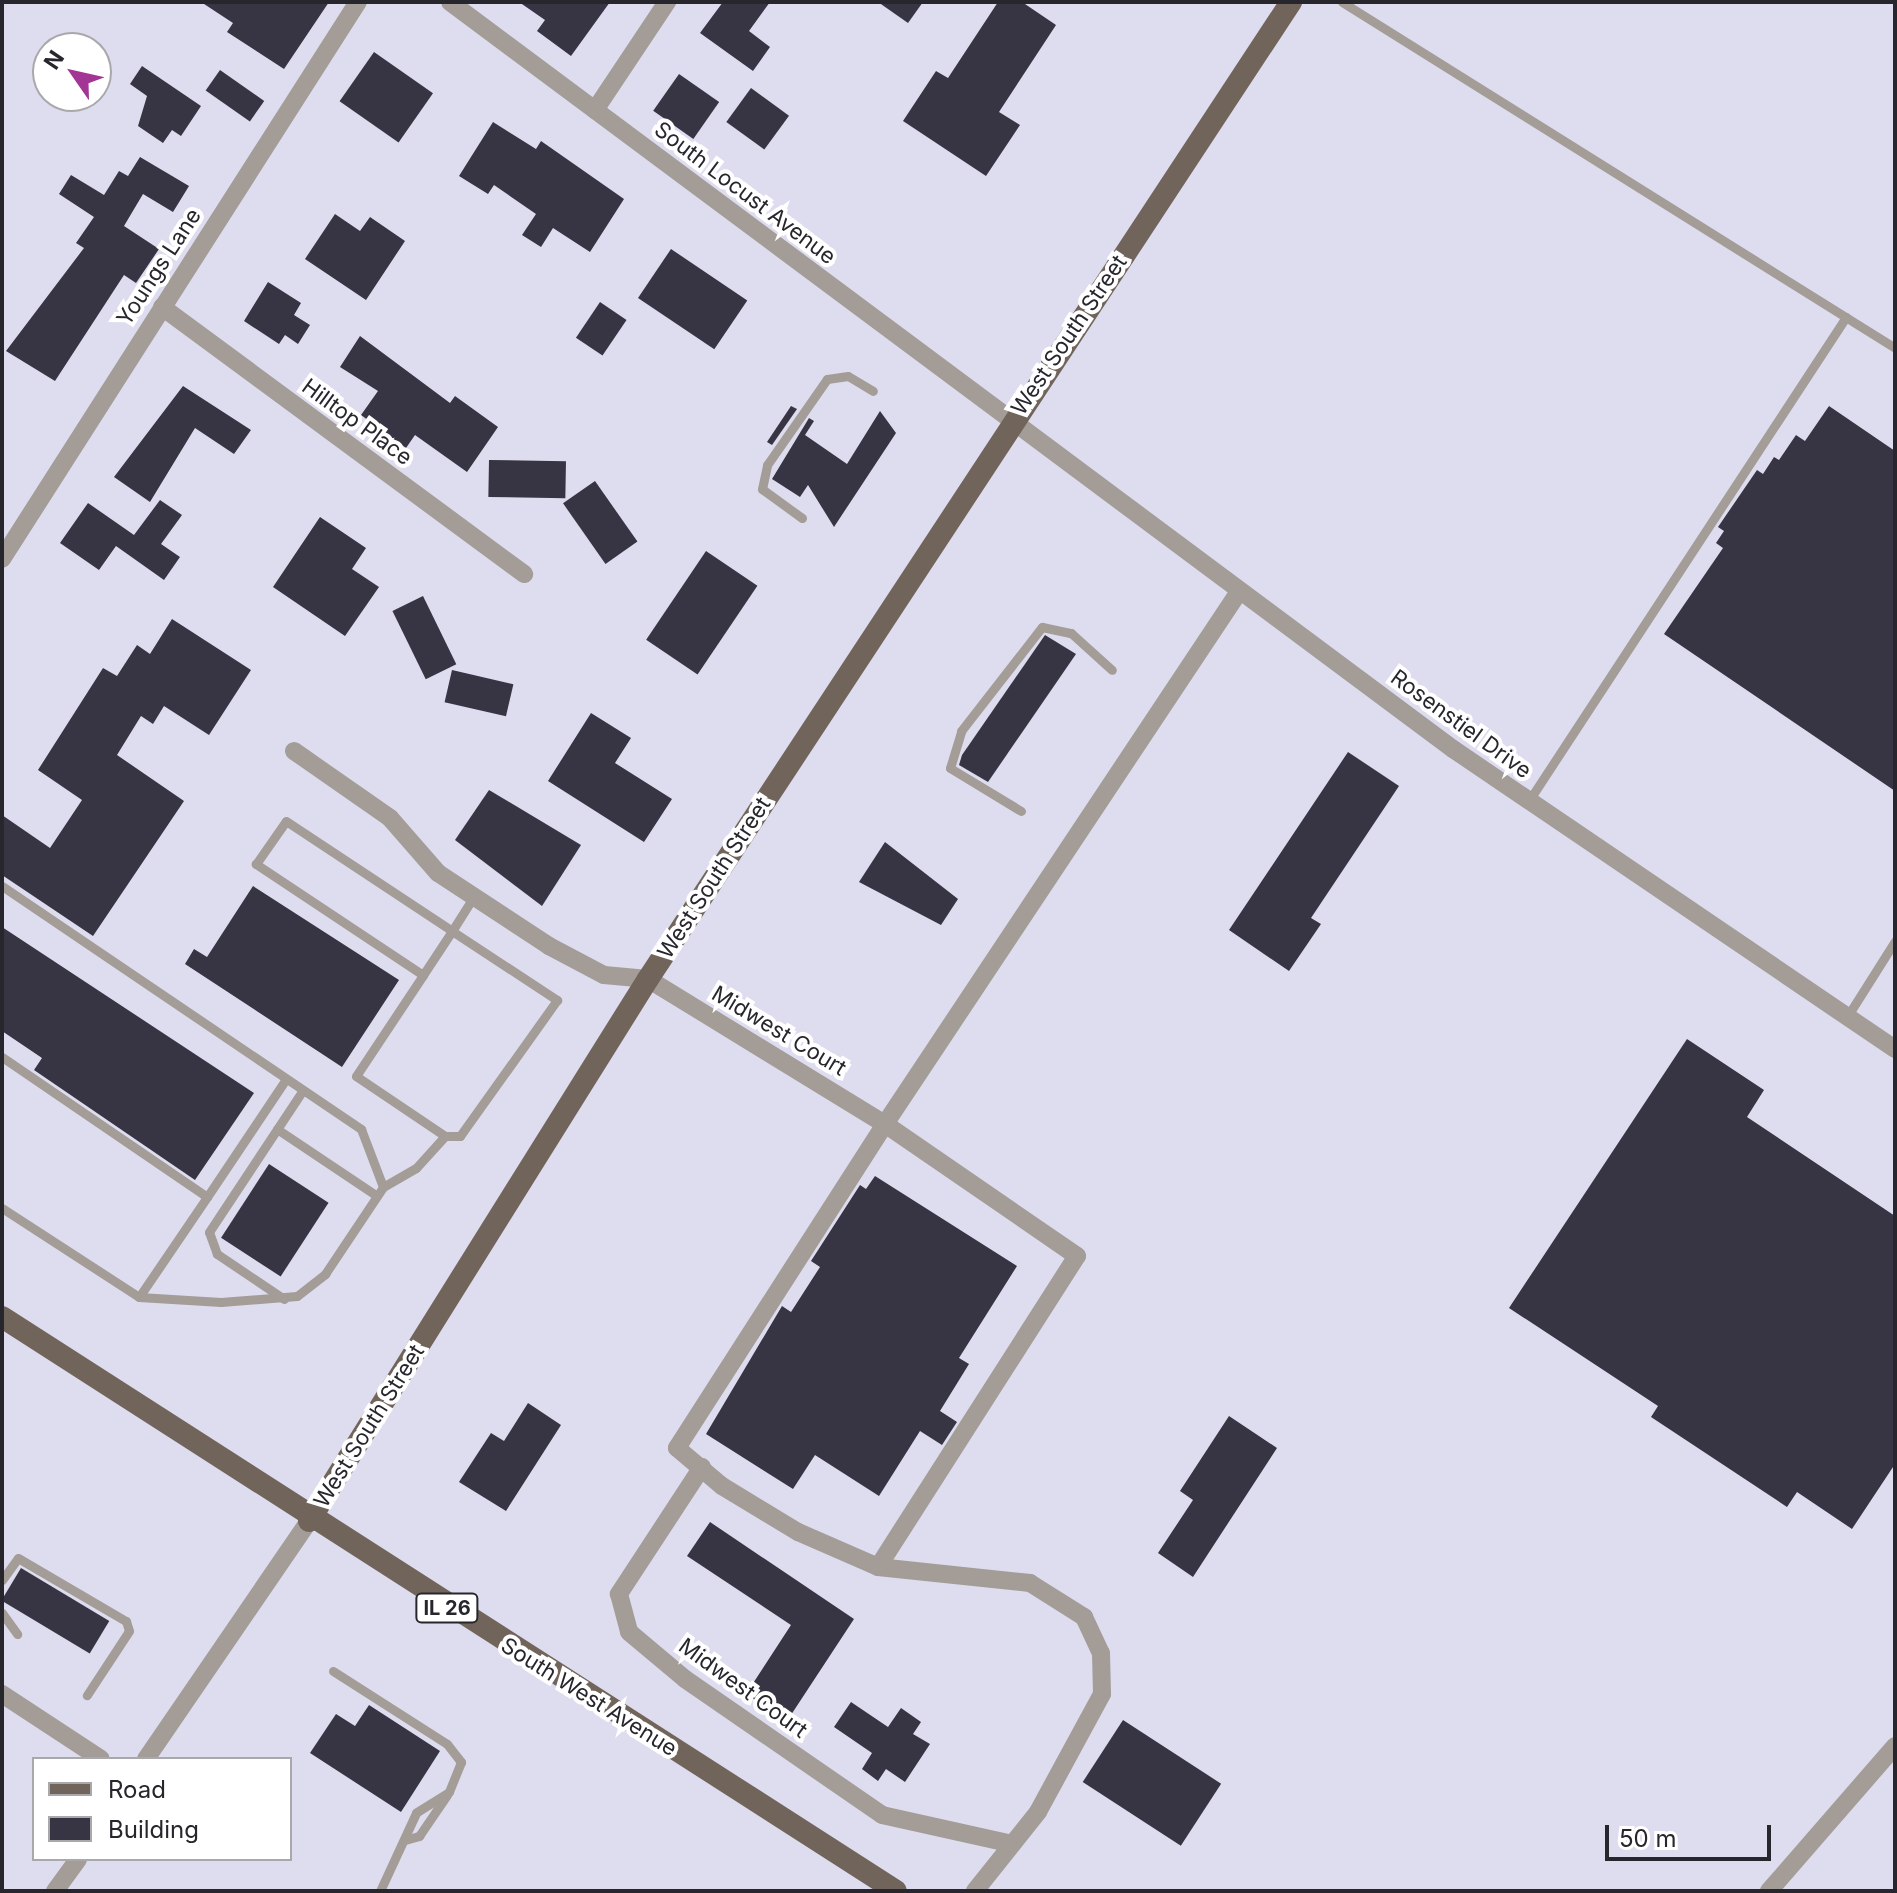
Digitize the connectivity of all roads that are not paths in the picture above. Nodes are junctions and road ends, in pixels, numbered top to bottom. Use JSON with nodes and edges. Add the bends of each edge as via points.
{"nodes":[{"id":1,"x":358,"y":2,"type":"edge"},
{"id":2,"x":667,"y":2,"type":"edge"},
{"id":3,"x":1291,"y":2,"type":"edge"},
{"id":4,"x":1342,"y":2,"type":"edge"},
{"id":5,"x":459,"y":5,"type":"edge"},
{"id":6,"x":595,"y":110,"type":"junction"},
{"id":7,"x":162,"y":307,"type":"junction"},
{"id":8,"x":1846,"y":317,"type":"junction"},
{"id":9,"x":1895,"y":348,"type":"edge"},
{"id":10,"x":873,"y":391,"type":"dead end"},
{"id":11,"x":1011,"y":423,"type":"junction"},
{"id":12,"x":802,"y":518,"type":"dead end"},
{"id":13,"x":2,"y":559,"type":"edge"},
{"id":14,"x":524,"y":574,"type":"dead end"},
{"id":15,"x":1238,"y":593,"type":"junction"},
{"id":16,"x":1112,"y":670,"type":"dead end"},
{"id":17,"x":294,"y":751,"type":"dead end"},
{"id":18,"x":1528,"y":802,"type":"junction"},
{"id":19,"x":1021,"y":811,"type":"dead end"},
{"id":20,"x":2,"y":886,"type":"edge"},
{"id":21,"x":474,"y":896,"type":"junction"},
{"id":22,"x":452,"y":931,"type":"junction"},
{"id":23,"x":1895,"y":941,"type":"edge"},
{"id":24,"x":423,"y":975,"type":"junction"},
{"id":25,"x":648,"y":979,"type":"junction"},
{"id":26,"x":1847,"y":1017,"type":"junction"},
{"id":27,"x":1895,"y":1049,"type":"edge"},
{"id":28,"x":2,"y":1057,"type":"edge"},
{"id":29,"x":286,"y":1079,"type":"junction"},
{"id":30,"x":303,"y":1090,"type":"junction"},
{"id":31,"x":885,"y":1124,"type":"junction"},
{"id":32,"x":277,"y":1129,"type":"junction"},
{"id":33,"x":445,"y":1136,"type":"junction"},
{"id":34,"x":380,"y":1192,"type":"junction"},
{"id":35,"x":207,"y":1197,"type":"junction"},
{"id":36,"x":2,"y":1208,"type":"edge"},
{"id":37,"x":139,"y":1297,"type":"junction"},
{"id":38,"x":284,"y":1299,"type":"junction"},
{"id":39,"x":2,"y":1317,"type":"edge"},
{"id":40,"x":702,"y":1467,"type":"junction"},
{"id":41,"x":309,"y":1521,"type":"junction"},
{"id":42,"x":878,"y":1567,"type":"junction"},
{"id":43,"x":2,"y":1580,"type":"edge"},
{"id":44,"x":2,"y":1613,"type":"edge"},
{"id":45,"x":17,"y":1634,"type":"dead end"},
{"id":46,"x":333,"y":1671,"type":"dead end"},
{"id":47,"x":2,"y":1694,"type":"edge"},
{"id":48,"x":87,"y":1695,"type":"dead end"},
{"id":49,"x":1895,"y":1746,"type":"edge"},
{"id":50,"x":98,"y":1757,"type":"edge"},
{"id":51,"x":147,"y":1757,"type":"edge"},
{"id":52,"x":449,"y":1792,"type":"junction"},
{"id":53,"x":405,"y":1840,"type":"junction"},
{"id":54,"x":1008,"y":1843,"type":"junction"},
{"id":55,"x":77,"y":1861,"type":"edge"},
{"id":56,"x":55,"y":1891,"type":"edge"},
{"id":57,"x":380,"y":1891,"type":"edge"},
{"id":58,"x":896,"y":1891,"type":"edge"},
{"id":59,"x":975,"y":1891,"type":"edge"},
{"id":60,"x":1769,"y":1891,"type":"edge"}],
"edges":[{"from":1,"to":7,"type":"street","name":"Youngs Lane"},
{"from":2,"to":6,"type":"street"},
{"from":3,"to":11,"type":"main road","name":"West South Street"},
{"from":4,"to":8,"type":"lane"},
{"from":5,"to":6,"type":"street","name":"South Locust Avenue"},
{"from":6,"to":11,"type":"street","name":"South Locust Avenue"},
{"from":7,"to":13,"type":"street","name":"Youngs Lane"},
{"from":7,"to":14,"type":"street","name":"Hilltop Place"},
{"from":8,"to":9,"type":"lane"},
{"from":8,"to":18,"type":"lane"},
{"from":10,"to":12,"type":"lane","via":[[848,376],[827,379],[767,465],[762,489]]},
{"from":11,"to":15,"type":"street","name":"Rosenstiel Drive"},
{"from":11,"to":25,"type":"main road","name":"West South Street"},
{"from":15,"to":18,"type":"street","name":"Rosenstiel Drive"},
{"from":15,"to":31,"type":"street"},
{"from":16,"to":19,"type":"lane","via":[[1071,633],[1042,627],[961,731],[950,768]]},
{"from":17,"to":21,"type":"street","via":[[390,818],[427,864]]},
{"from":18,"to":26,"type":"street","name":"Rosenstiel Drive"},
{"from":20,"to":29,"type":"lane"},
{"from":21,"to":22,"type":"lane"},
{"from":21,"to":25,"type":"street","via":[[577,963],[604,975]]},
{"from":22,"to":24,"type":"lane"},
{"from":22,"to":24,"type":"lane","via":[[286,821],[256,864]]},
{"from":22,"to":33,"type":"lane","via":[[557,1000],[473,1127]]},
{"from":23,"to":26,"type":"lane"},
{"from":24,"to":33,"type":"lane","via":[[356,1076]]},
{"from":25,"to":31,"type":"street","name":"Midwest Court"},
{"from":25,"to":41,"type":"main road","name":"West South Street"},
{"from":26,"to":27,"type":"street","name":"Rosenstiel Drive"},
{"from":28,"to":35,"type":"lane"},
{"from":29,"to":30,"type":"lane"},
{"from":29,"to":35,"type":"lane"},
{"from":30,"to":32,"type":"lane"},
{"from":30,"to":34,"type":"lane","via":[[366,1133]]},
{"from":31,"to":40,"type":"street","via":[[677,1448]]},
{"from":31,"to":42,"type":"street","name":"Midwest Court","via":[[1077,1256]]},
{"from":32,"to":34,"type":"lane"},
{"from":32,"to":38,"type":"lane","via":[[209,1237],[217,1254]]},
{"from":33,"to":34,"type":"lane","via":[[416,1168]]},
{"from":34,"to":38,"type":"lane","via":[[325,1274]]},
{"from":35,"to":37,"type":"lane"},
{"from":36,"to":37,"type":"lane"},
{"from":37,"to":38,"type":"lane"},
{"from":39,"to":41,"type":"main road","name":"South West Avenue","number":"IL 26"},
{"from":40,"to":42,"type":"street","via":[[798,1532]]},
{"from":40,"to":54,"type":"street","name":"Midwest Court","via":[[619,1594],[629,1632],[685,1679],[882,1815]]},
{"from":41,"to":51,"type":"street","name":"West South Street"},
{"from":41,"to":58,"type":"main road","name":"South West Avenue","number":"IL 26"},
{"from":42,"to":54,"type":"street","via":[[1030,1583],[1084,1617],[1101,1653],[1102,1694],[1038,1812]]},
{"from":43,"to":48,"type":"lane","via":[[18,1558],[126,1621],[129,1631]]},
{"from":44,"to":45,"type":"lane"},
{"from":46,"to":52,"type":"lane","via":[[447,1744],[461,1762]]},
{"from":47,"to":50,"type":"street"},
{"from":49,"to":60,"type":"street"},
{"from":52,"to":53,"type":"lane","via":[[419,1836]]},
{"from":52,"to":53,"type":"lane","via":[[416,1813]]},
{"from":53,"to":57,"type":"lane"},
{"from":54,"to":59,"type":"street"},
{"from":55,"to":56,"type":"street"}]}
